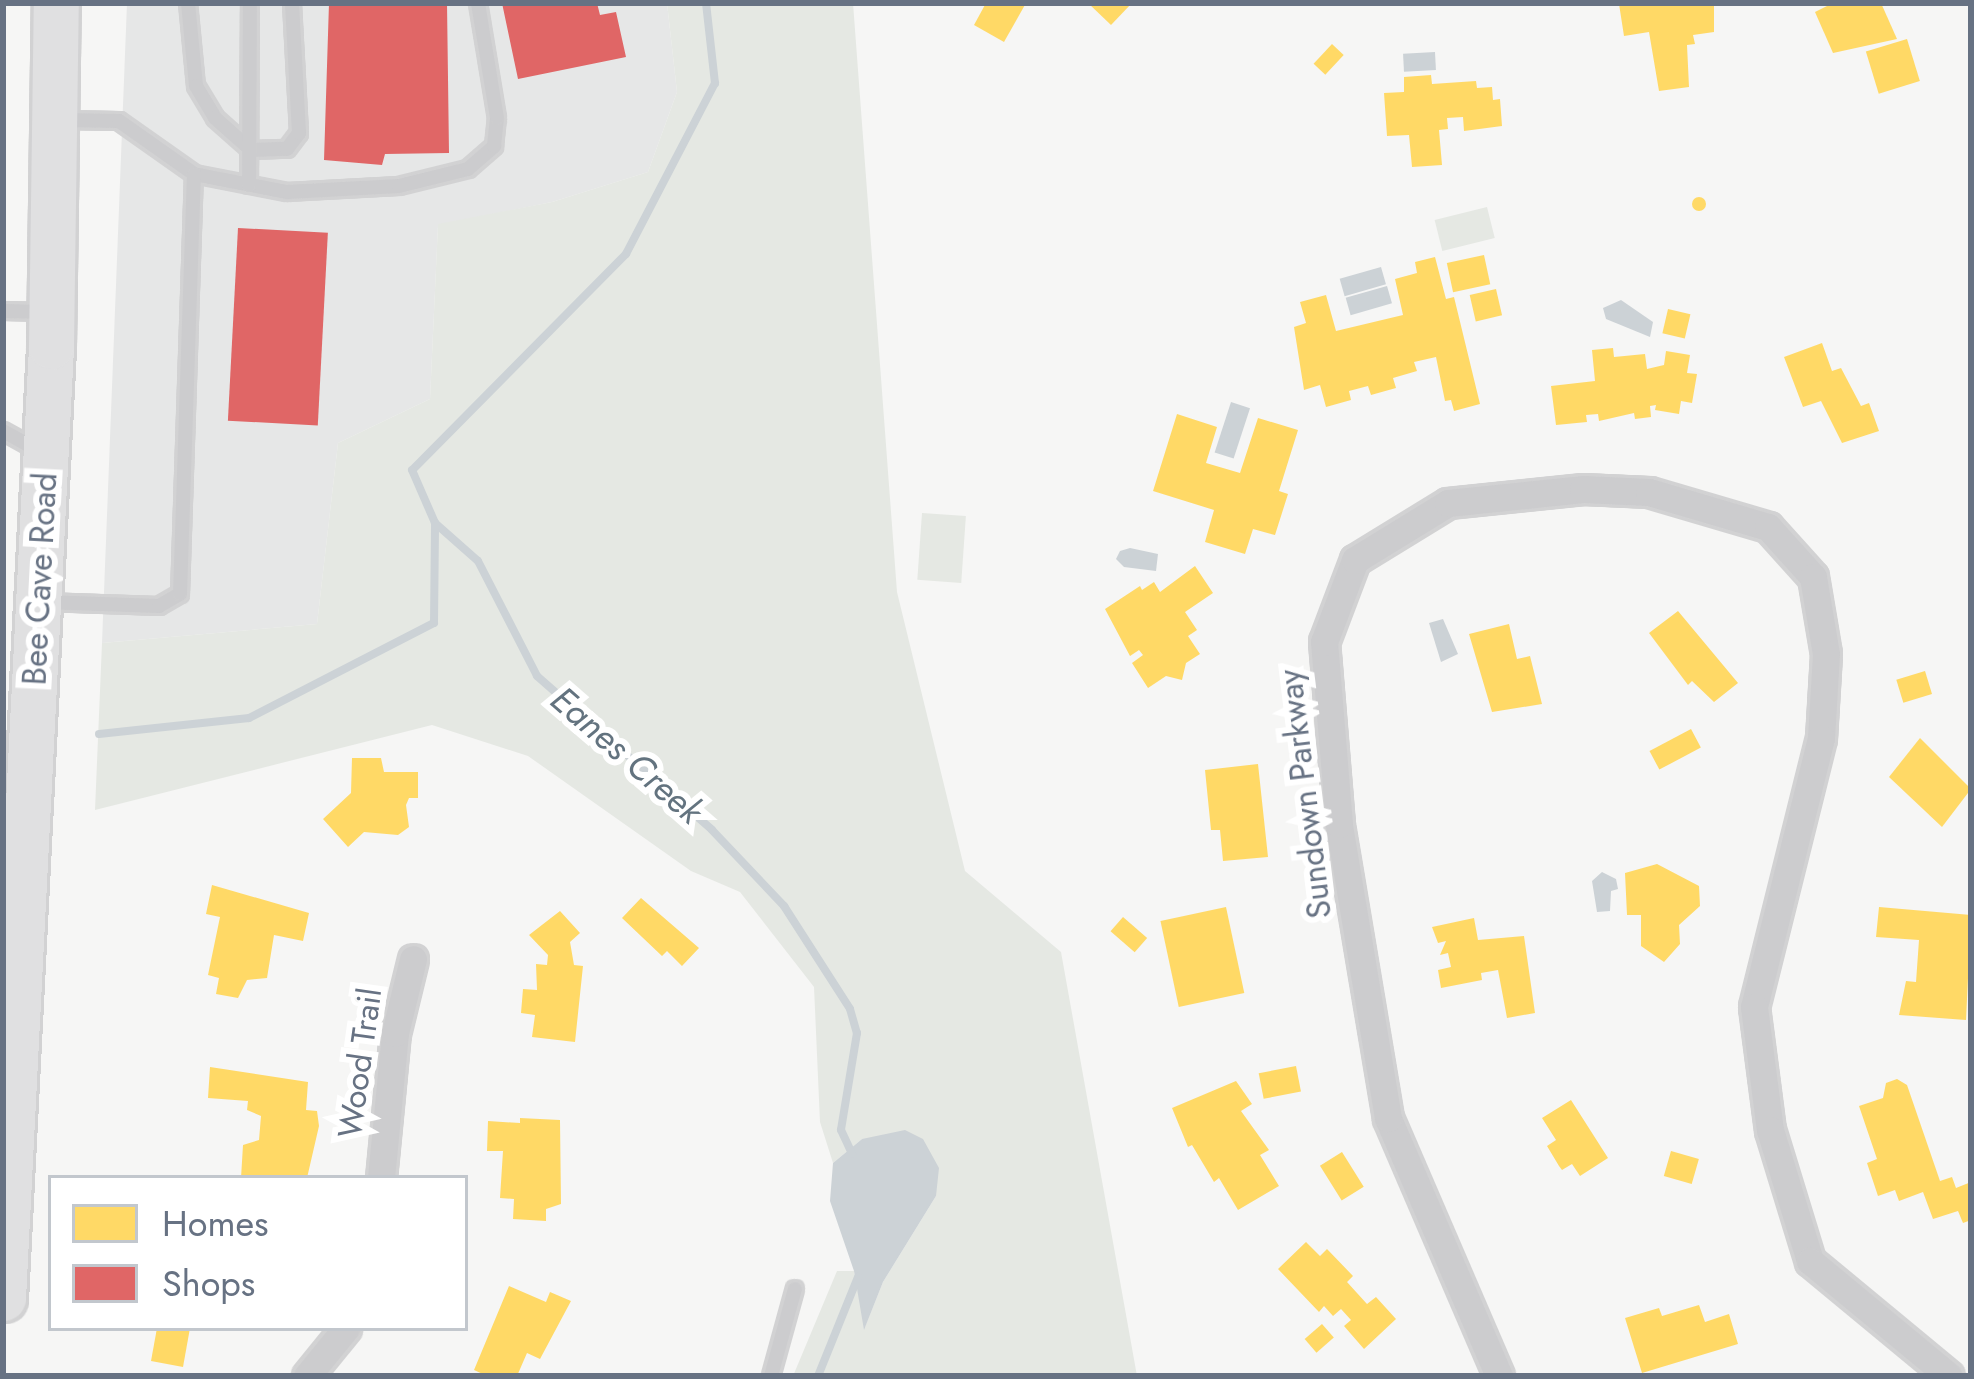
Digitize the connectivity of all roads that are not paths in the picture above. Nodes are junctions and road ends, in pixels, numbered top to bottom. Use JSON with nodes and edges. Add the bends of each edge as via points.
{"nodes":[{"id":1,"x":56,"y":3,"type":"edge"},
{"id":2,"x":188,"y":3,"type":"edge"},
{"id":3,"x":250,"y":3,"type":"edge"},
{"id":4,"x":292,"y":3,"type":"edge"},
{"id":5,"x":478,"y":3,"type":"edge"},
{"id":6,"x":57,"y":120,"type":"junction"},
{"id":7,"x":250,"y":150,"type":"junction"},
{"id":8,"x":194,"y":173,"type":"junction"},
{"id":9,"x":249,"y":185,"type":"junction"},
{"id":10,"x":3,"y":311,"type":"edge"},
{"id":11,"x":52,"y":312,"type":"junction"},
{"id":12,"x":3,"y":431,"type":"edge"},
{"id":13,"x":46,"y":456,"type":"junction"},
{"id":14,"x":38,"y":602,"type":"junction"},
{"id":15,"x":413,"y":959,"type":"dead end"},
{"id":16,"x":380,"y":1175,"type":"edge"},
{"id":17,"x":5,"y":1204,"type":"edge"},
{"id":18,"x":795,"y":1289,"type":"dead end"},
{"id":19,"x":3,"y":1298,"type":"edge"},
{"id":20,"x":344,"y":1331,"type":"edge"},
{"id":21,"x":307,"y":1376,"type":"edge"},
{"id":22,"x":770,"y":1376,"type":"edge"},
{"id":23,"x":1499,"y":1376,"type":"edge"},
{"id":24,"x":1949,"y":1376,"type":"edge"}],
"edges":[{"from":1,"to":6,"type":"main road","name":"Bee Cave Road"},
{"from":2,"to":7,"type":"lane","via":[[196,86],[215,118]]},
{"from":3,"to":7,"type":"lane"},
{"from":4,"to":7,"type":"lane","via":[[299,133],[287,149]]},
{"from":5,"to":9,"type":"lane","via":[[497,118],[494,146],[467,169],[399,186],[287,192]]},
{"from":6,"to":8,"type":"lane","via":[[131,126]]},
{"from":6,"to":11,"type":"main road","name":"Bee Cave Road"},
{"from":7,"to":9,"type":"lane"},
{"from":8,"to":9,"type":"lane"},
{"from":8,"to":14,"type":"lane","via":[[180,594],[159,606]]},
{"from":10,"to":11,"type":"lane"},
{"from":11,"to":13,"type":"main road","name":"Bee Cave Road"},
{"from":12,"to":13,"type":"lane"},
{"from":13,"to":14,"type":"main road","name":"Bee Cave Road"},
{"from":14,"to":17,"type":"main road","name":"Bee Cave Road"},
{"from":15,"to":16,"type":"street","name":"Wood Trail","via":[[395,1033]]},
{"from":17,"to":19,"type":"main road","name":"Bee Cave Road"},
{"from":18,"to":22,"type":"lane"},
{"from":20,"to":21,"type":"street"},
{"from":23,"to":24,"type":"street","name":"Sundown Parkway","via":[[1388,1118],[1339,824],[1324,643],[1355,560],[1448,503],[1583,489],[1648,492],[1768,526],[1813,577],[1826,654],[1821,738],[1754,1007],[1770,1130],[1810,1261]]}]}
